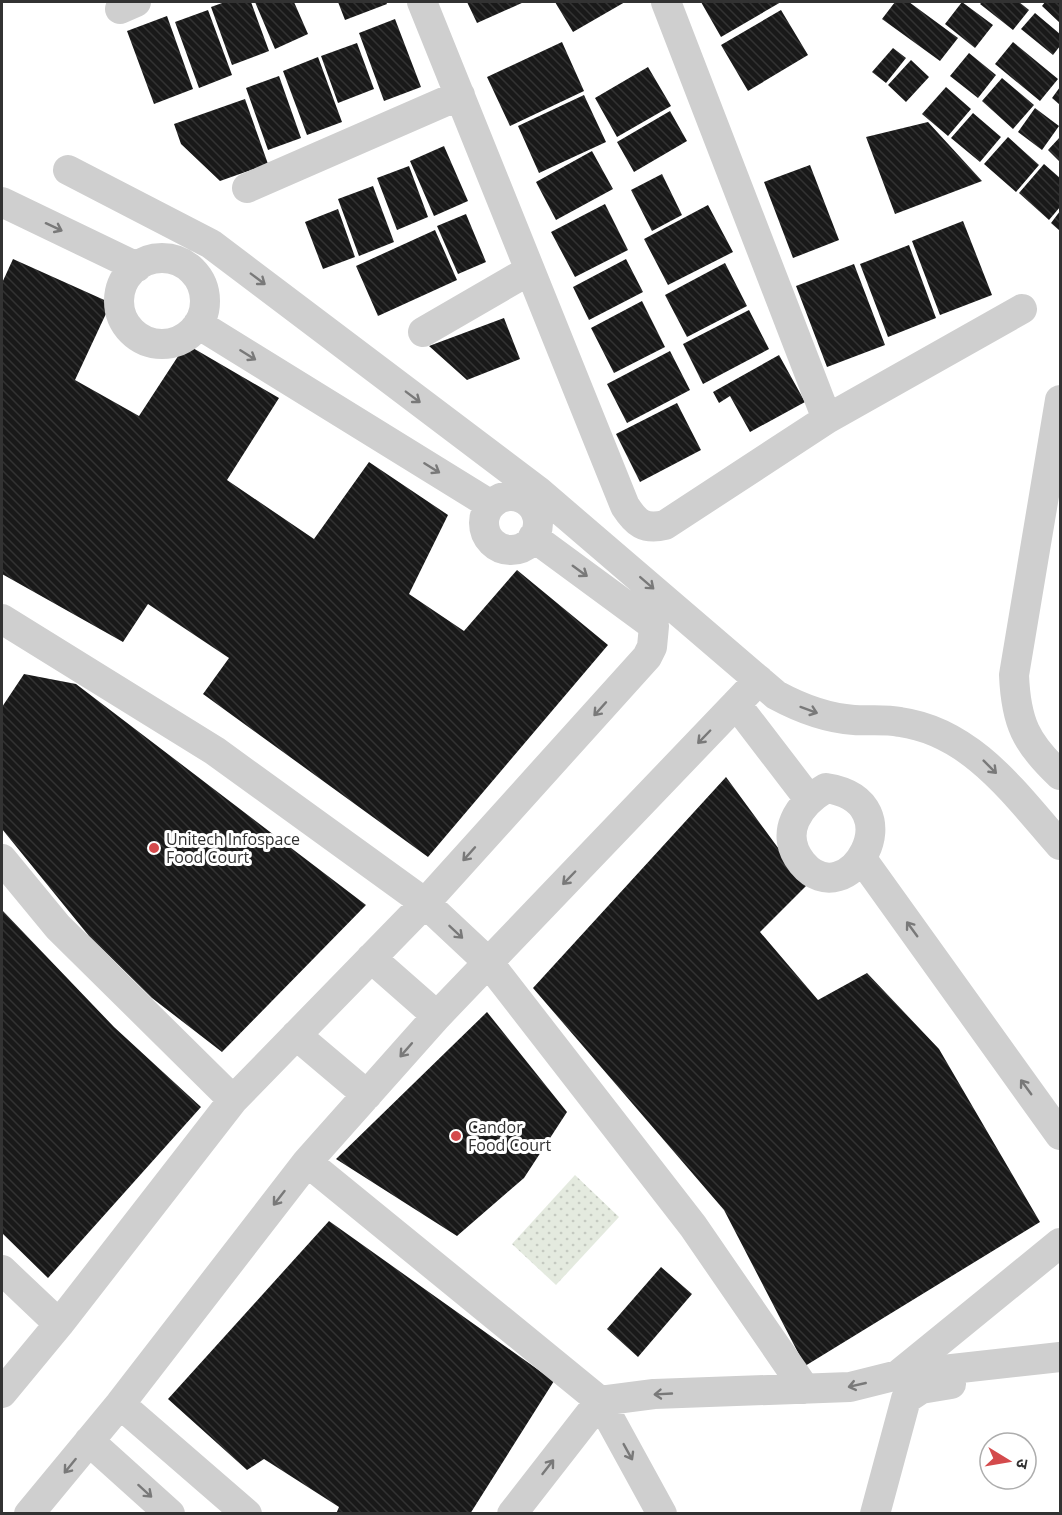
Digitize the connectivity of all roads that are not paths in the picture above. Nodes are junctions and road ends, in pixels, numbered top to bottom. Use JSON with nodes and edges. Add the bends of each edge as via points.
{"nodes":[{"id":1,"x":422,"y":2,"type":"edge"},
{"id":2,"x":666,"y":2,"type":"edge"},
{"id":3,"x":460,"y":95,"type":"junction"},
{"id":4,"x":68,"y":170,"type":"dead end"},
{"id":5,"x":246,"y":188,"type":"dead end"},
{"id":6,"x":2,"y":202,"type":"edge"},
{"id":7,"x":211,"y":244,"type":"junction"},
{"id":8,"x":137,"y":267,"type":"junction"},
{"id":9,"x":530,"y":270,"type":"junction"},
{"id":10,"x":194,"y":272,"type":"junction"},
{"id":11,"x":1022,"y":309,"type":"dead end"},
{"id":12,"x":198,"y":324,"type":"junction"},
{"id":13,"x":423,"y":332,"type":"dead end"},
{"id":14,"x":1060,"y":400,"type":"edge"},
{"id":15,"x":827,"y":419,"type":"junction"},
{"id":16,"x":534,"y":497,"type":"junction"},
{"id":17,"x":491,"y":505,"type":"junction"},
{"id":18,"x":533,"y":537,"type":"junction"},
{"id":19,"x":2,"y":619,"type":"edge"},
{"id":20,"x":759,"y":680,"type":"junction"},
{"id":21,"x":736,"y":704,"type":"junction"},
{"id":22,"x":1060,"y":775,"type":"edge"},
{"id":23,"x":808,"y":798,"type":"junction"},
{"id":24,"x":1060,"y":845,"type":"edge"},
{"id":25,"x":2,"y":859,"type":"edge"},
{"id":26,"x":862,"y":859,"type":"junction"},
{"id":27,"x":425,"y":903,"type":"junction"},
{"id":28,"x":371,"y":958,"type":"junction"},
{"id":29,"x":488,"y":962,"type":"junction"},
{"id":30,"x":437,"y":1016,"type":"junction"},
{"id":31,"x":296,"y":1035,"type":"junction"},
{"id":32,"x":367,"y":1095,"type":"junction"},
{"id":33,"x":232,"y":1100,"type":"junction"},
{"id":34,"x":1060,"y":1135,"type":"edge"},
{"id":35,"x":307,"y":1162,"type":"junction"},
{"id":36,"x":1060,"y":1243,"type":"edge"},
{"id":37,"x":2,"y":1270,"type":"edge"},
{"id":38,"x":59,"y":1324,"type":"junction"},
{"id":39,"x":1060,"y":1357,"type":"edge"},
{"id":40,"x":1060,"y":1367,"type":"edge"},
{"id":41,"x":7,"y":1373,"type":"edge"},
{"id":42,"x":898,"y":1375,"type":"junction"},
{"id":43,"x":805,"y":1389,"type":"junction"},
{"id":44,"x":600,"y":1401,"type":"junction"},
{"id":45,"x":120,"y":1404,"type":"junction"},
{"id":46,"x":89,"y":1441,"type":"junction"},
{"id":47,"x":29,"y":1514,"type":"edge"},
{"id":48,"x":170,"y":1514,"type":"edge"},
{"id":49,"x":247,"y":1514,"type":"edge"},
{"id":50,"x":512,"y":1514,"type":"edge"},
{"id":51,"x":662,"y":1514,"type":"edge"},
{"id":52,"x":875,"y":1514,"type":"edge"}],
"edges":[{"from":1,"to":3,"type":"street"},
{"from":2,"to":15,"type":"street"},
{"from":3,"to":5,"type":"street"},
{"from":3,"to":9,"type":"street"},
{"from":4,"to":7,"type":"street"},
{"from":6,"to":8,"type":"street","one_way":true},
{"from":7,"to":10,"type":"street"},
{"from":7,"to":16,"type":"street","one_way":true},
{"from":8,"to":10,"type":"street","via":[[156,258],[170,258]]},
{"from":8,"to":12,"type":"street","via":[[122,283],[119,298],[125,326],[148,343],[163,345],[190,335]]},
{"from":9,"to":13,"type":"street"},
{"from":9,"to":15,"type":"street","via":[[626,506],[643,526],[665,525]]},
{"from":10,"to":12,"type":"street","via":[[205,297]]},
{"from":11,"to":15,"type":"street"},
{"from":12,"to":17,"type":"street","one_way":true},
{"from":14,"to":22,"type":"street","via":[[1014,675],[1015,705],[1022,729],[1037,753]]},
{"from":16,"to":17,"type":"street","via":[[509,496]]},
{"from":16,"to":18,"type":"street","via":[[538,521]]},
{"from":16,"to":20,"type":"street","one_way":true},
{"from":17,"to":18,"type":"street","via":[[484,524],[493,543],[512,550]]},
{"from":18,"to":27,"type":"street","one_way":true,"via":[[654,626],[652,647]]},
{"from":19,"to":27,"type":"street","via":[[215,751]]},
{"from":20,"to":21,"type":"street"},
{"from":20,"to":24,"type":"street","one_way":true,"via":[[776,694],[813,713],[851,720],[900,722],[959,742],[986,763]]},
{"from":21,"to":23,"type":"street"},
{"from":21,"to":29,"type":"street","one_way":true},
{"from":23,"to":26,"type":"street","via":[[826,788],[846,792],[861,805],[871,826],[870,844]]},
{"from":23,"to":26,"type":"street","via":[[791,830],[792,846],[802,863],[815,873],[830,877],[847,873]]},
{"from":25,"to":33,"type":"street","via":[[58,927]]},
{"from":34,"to":26,"type":"street","one_way":true},
{"from":27,"to":28,"type":"street"},
{"from":27,"to":29,"type":"street","one_way":true},
{"from":28,"to":30,"type":"street"},
{"from":28,"to":31,"type":"street"},
{"from":29,"to":30,"type":"street"},
{"from":29,"to":43,"type":"street","via":[[693,1226]]},
{"from":30,"to":32,"type":"street","one_way":true},
{"from":31,"to":32,"type":"street"},
{"from":31,"to":33,"type":"street"},
{"from":32,"to":35,"type":"street"},
{"from":33,"to":38,"type":"street"},
{"from":35,"to":44,"type":"street"},
{"from":35,"to":45,"type":"street","one_way":true},
{"from":36,"to":42,"type":"street"},
{"from":37,"to":38,"type":"street"},
{"from":38,"to":41,"type":"street"},
{"from":39,"to":42,"type":"street"},
{"from":40,"to":52,"type":"street","via":[[921,1389],[906,1400]]},
{"from":42,"to":43,"type":"street","one_way":true,"via":[[849,1387]]},
{"from":43,"to":44,"type":"street","one_way":true,"via":[[654,1394]]},
{"from":50,"to":44,"type":"street","one_way":true},
{"from":44,"to":51,"type":"street","one_way":true},
{"from":45,"to":46,"type":"street"},
{"from":45,"to":49,"type":"street"},
{"from":46,"to":47,"type":"street","one_way":true},
{"from":46,"to":48,"type":"street","one_way":true}]}
